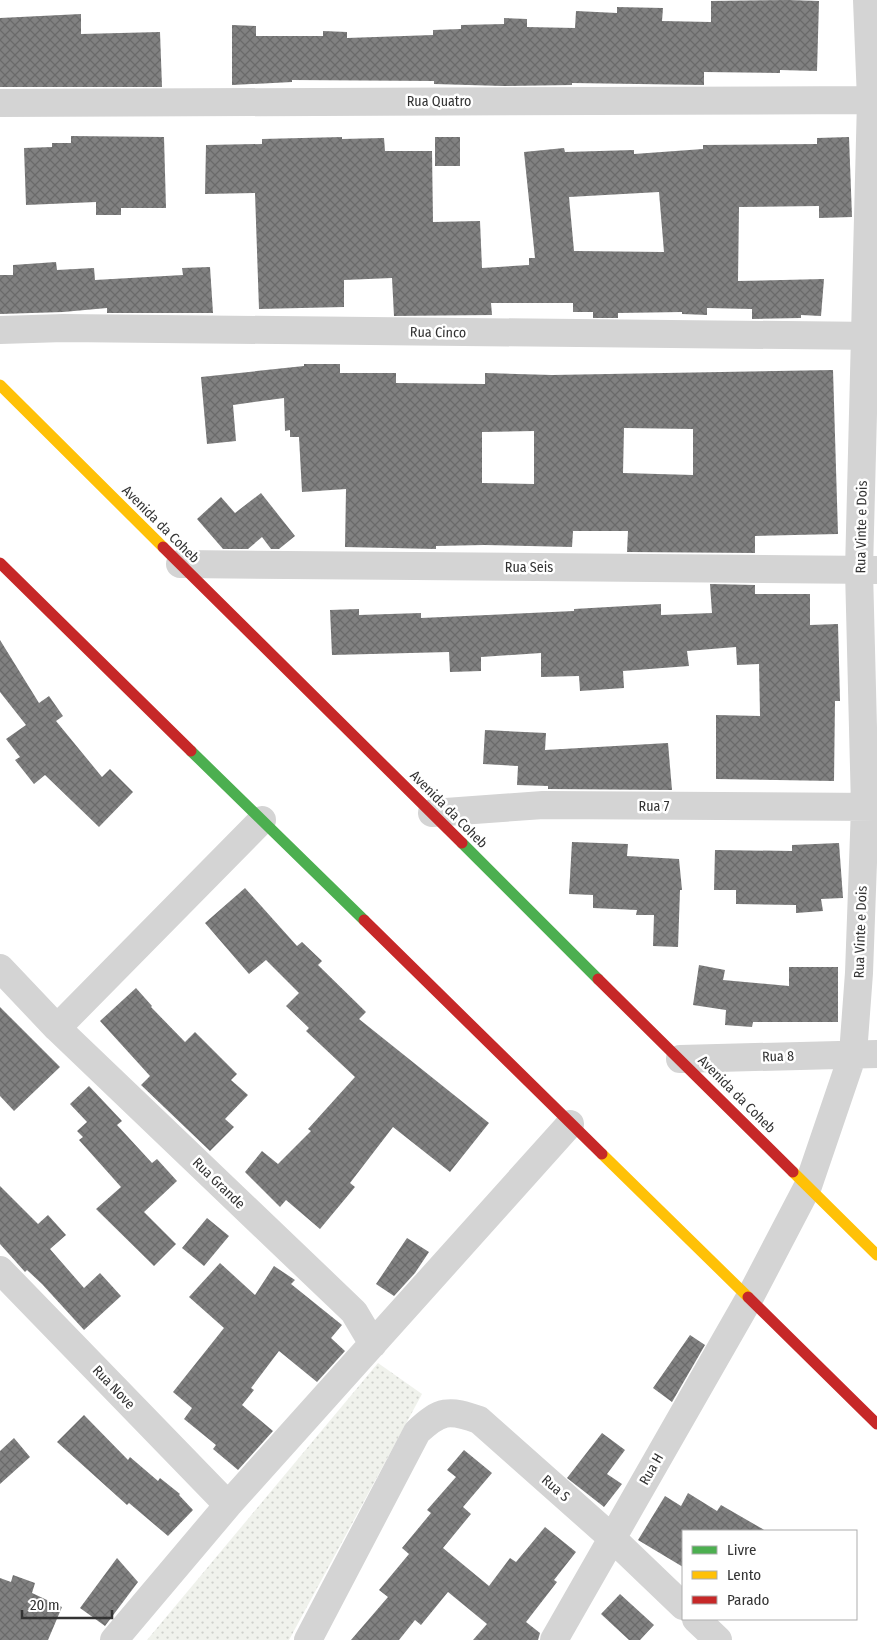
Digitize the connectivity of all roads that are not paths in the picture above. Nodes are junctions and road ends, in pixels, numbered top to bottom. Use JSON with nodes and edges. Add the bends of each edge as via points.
{"nodes":[{"id":1,"x":867,"y":0,"type":"edge"},
{"id":2,"x":874,"y":100,"type":"edge"},
{"id":3,"x":0,"y":102,"type":"edge"},
{"id":4,"x":0,"y":330,"type":"edge"},
{"id":5,"x":871,"y":336,"type":"edge"},
{"id":6,"x":0,"y":386,"type":"edge"},
{"id":7,"x":0,"y":563,"type":"edge"},
{"id":8,"x":180,"y":564,"type":"junction"},
{"id":9,"x":868,"y":570,"type":"edge"},
{"id":10,"x":871,"y":807,"type":"edge"},
{"id":11,"x":432,"y":813,"type":"junction"},
{"id":12,"x":262,"y":820,"type":"junction"},
{"id":13,"x":0,"y":968,"type":"edge"},
{"id":14,"x":57,"y":1028,"type":"junction"},
{"id":15,"x":865,"y":1054,"type":"edge"},
{"id":16,"x":680,"y":1059,"type":"junction"},
{"id":17,"x":570,"y":1124,"type":"junction"},
{"id":18,"x":808,"y":1186,"type":"junction"},
{"id":19,"x":877,"y":1254,"type":"edge"},
{"id":20,"x":0,"y":1270,"type":"edge"},
{"id":21,"x":749,"y":1299,"type":"junction"},
{"id":22,"x":373,"y":1344,"type":"junction"},
{"id":23,"x":877,"y":1424,"type":"edge"},
{"id":24,"x":228,"y":1505,"type":"junction"},
{"id":25,"x":612,"y":1538,"type":"junction"},
{"id":26,"x":682,"y":1605,"type":"edge"},
{"id":27,"x":697,"y":1620,"type":"edge"},
{"id":28,"x":319,"y":1635,"type":"edge"},
{"id":29,"x":114,"y":1640,"type":"edge"},
{"id":30,"x":554,"y":1640,"type":"edge"},
{"id":31,"x":718,"y":1640,"type":"edge"}],
"edges":[{"from":1,"to":2,"type":"street","name":"Rua Vinte e Dois"},
{"from":2,"to":3,"type":"street","name":"Rua Quatro"},
{"from":2,"to":5,"type":"street","name":"Rua Vinte e Dois"},
{"from":4,"to":5,"type":"street","name":"Rua Cinco"},
{"from":5,"to":9,"type":"street","name":"Rua Vinte e Dois"},
{"from":6,"to":8,"type":"main road","name":"Avenida da Coheb"},
{"from":7,"to":12,"type":"main road"},
{"from":8,"to":9,"type":"street","name":"Rua Seis"},
{"from":8,"to":11,"type":"main road","name":"Avenida da Coheb"},
{"from":9,"to":10,"type":"street","name":"Rua Vinte e Dois"},
{"from":10,"to":11,"type":"street","name":"Rua 7","via":[[543,805]]},
{"from":10,"to":15,"type":"street","name":"Rua Vinte e Dois","via":[[859,973]]},
{"from":11,"to":16,"type":"main road","name":"Avenida da Coheb"},
{"from":12,"to":14,"type":"street"},
{"from":12,"to":17,"type":"main road"},
{"from":13,"to":14,"type":"street"},
{"from":14,"to":22,"type":"street","name":"Rua Grande","via":[[354,1312]]},
{"from":15,"to":16,"type":"street","name":"Rua 8"},
{"from":15,"to":18,"type":"street","name":"Rua Vinte e Dois"},
{"from":16,"to":18,"type":"main road","name":"Avenida da Coheb"},
{"from":17,"to":21,"type":"main road"},
{"from":17,"to":22,"type":"street"},
{"from":18,"to":19,"type":"main road","name":"Avenida da Coheb"},
{"from":18,"to":21,"type":"street","name":"Rua H"},
{"from":20,"to":24,"type":"street","name":"Rua Nove"},
{"from":21,"to":23,"type":"main road"},
{"from":21,"to":25,"type":"street","name":"Rua H"},
{"from":22,"to":24,"type":"street"},
{"from":24,"to":29,"type":"street"},
{"from":25,"to":26,"type":"street","name":"Rua S"},
{"from":25,"to":28,"type":"street","name":"Rua S","via":[[479,1420],[460,1413],[441,1413],[417,1432]]},
{"from":25,"to":30,"type":"street","name":"Rua H"},
{"from":27,"to":31,"type":"street"}]}
